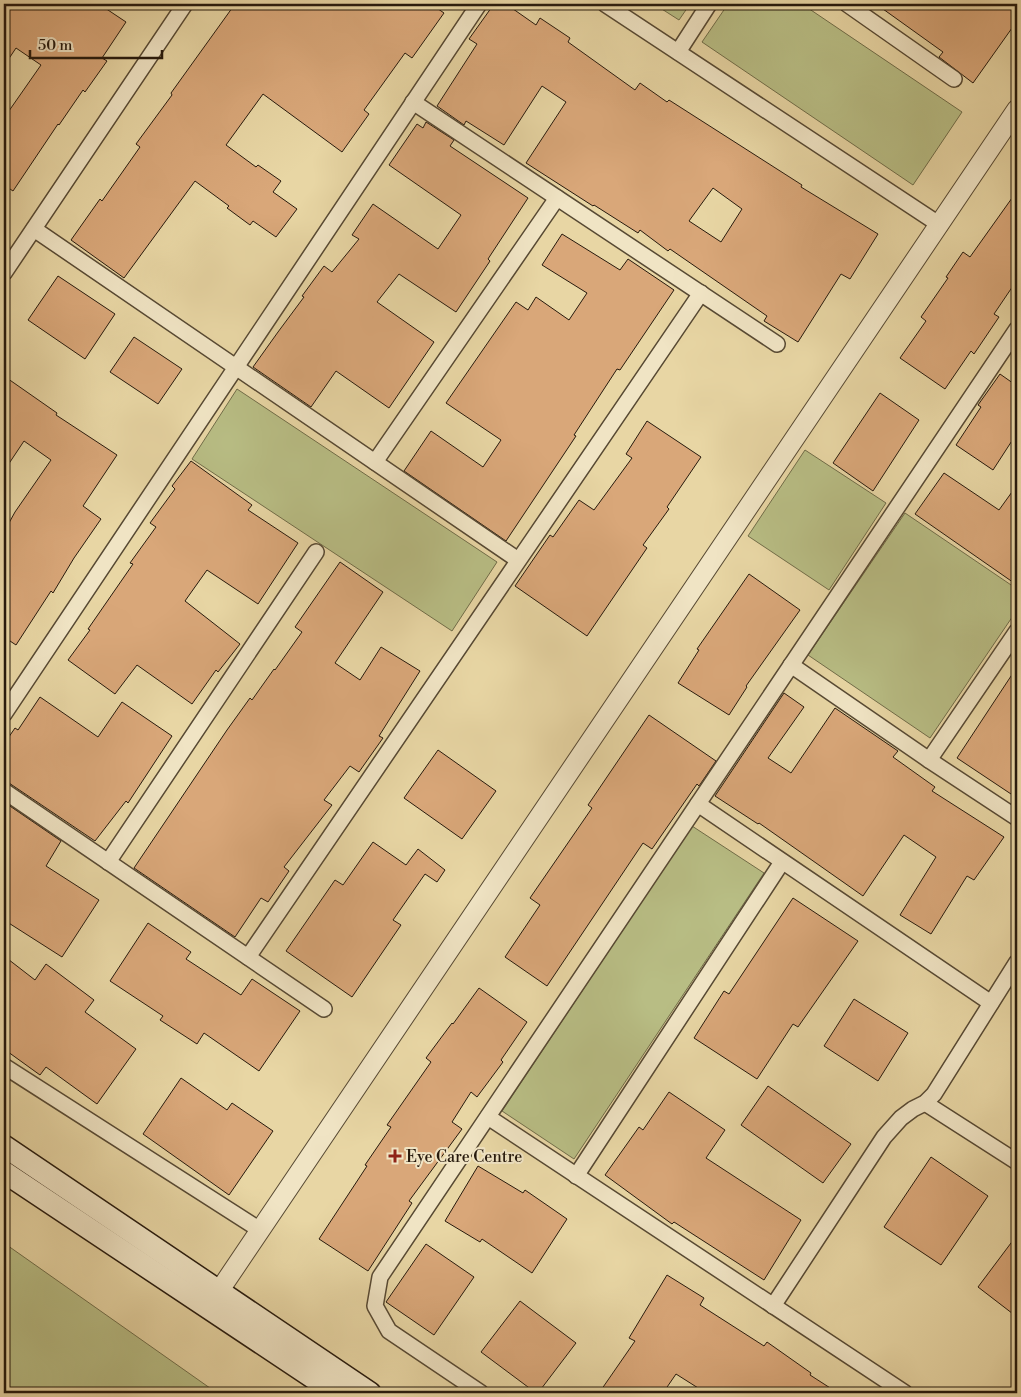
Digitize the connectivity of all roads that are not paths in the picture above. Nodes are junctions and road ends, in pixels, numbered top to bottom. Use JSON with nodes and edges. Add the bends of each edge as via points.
{"nodes":[{"id":1,"x":186,"y":4,"type":"edge"},
{"id":2,"x":479,"y":4,"type":"edge"},
{"id":3,"x":605,"y":4,"type":"edge"},
{"id":4,"x":709,"y":4,"type":"edge"},
{"id":5,"x":846,"y":4,"type":"edge"},
{"id":6,"x":678,"y":52,"type":"junction"},
{"id":7,"x":954,"y":79,"type":"dead end"},
{"id":8,"x":413,"y":102,"type":"junction"},
{"id":9,"x":1017,"y":109,"type":"edge"},
{"id":10,"x":557,"y":198,"type":"junction"},
{"id":11,"x":940,"y":225,"type":"junction"},
{"id":12,"x":34,"y":229,"type":"junction"},
{"id":13,"x":4,"y":273,"type":"edge"},
{"id":14,"x":701,"y":293,"type":"junction"},
{"id":15,"x":1017,"y":329,"type":"edge"},
{"id":16,"x":777,"y":344,"type":"dead end"},
{"id":17,"x":236,"y":367,"type":"junction"},
{"id":18,"x":375,"y":462,"type":"junction"},
{"id":19,"x":316,"y":552,"type":"dead end"},
{"id":20,"x":518,"y":560,"type":"junction"},
{"id":21,"x":1017,"y":631,"type":"edge"},
{"id":22,"x":791,"y":665,"type":"junction"},
{"id":23,"x":4,"y":714,"type":"edge"},
{"id":24,"x":929,"y":760,"type":"junction"},
{"id":25,"x":4,"y":791,"type":"edge"},
{"id":26,"x":698,"y":804,"type":"junction"},
{"id":27,"x":1017,"y":818,"type":"edge"},
{"id":28,"x":108,"y":862,"type":"junction"},
{"id":29,"x":782,"y":862,"type":"junction"},
{"id":30,"x":248,"y":957,"type":"junction"},
{"id":31,"x":1017,"y":962,"type":"edge"},
{"id":32,"x":991,"y":1003,"type":"junction"},
{"id":33,"x":324,"y":1009,"type":"dead end"},
{"id":34,"x":4,"y":1066,"type":"edge"},
{"id":35,"x":926,"y":1103,"type":"junction"},
{"id":36,"x":488,"y":1117,"type":"junction"},
{"id":37,"x":4,"y":1146,"type":"edge"},
{"id":38,"x":1017,"y":1162,"type":"edge"},
{"id":39,"x":4,"y":1172,"type":"edge"},
{"id":40,"x":576,"y":1176,"type":"junction"},
{"id":41,"x":260,"y":1230,"type":"junction"},
{"id":42,"x":213,"y":1299,"type":"junction"},
{"id":43,"x":773,"y":1306,"type":"junction"},
{"id":44,"x":336,"y":1393,"type":"edge"},
{"id":45,"x":370,"y":1393,"type":"edge"},
{"id":46,"x":481,"y":1393,"type":"edge"},
{"id":47,"x":905,"y":1393,"type":"edge"}],
"edges":[{"from":1,"to":12,"type":"street"},
{"from":2,"to":8,"type":"street"},
{"from":3,"to":6,"type":"street"},
{"from":4,"to":6,"type":"street"},
{"from":5,"to":7,"type":"street"},
{"from":6,"to":11,"type":"street"},
{"from":8,"to":10,"type":"street"},
{"from":8,"to":17,"type":"street"},
{"from":9,"to":11,"type":"street"},
{"from":10,"to":14,"type":"street"},
{"from":10,"to":18,"type":"street"},
{"from":11,"to":41,"type":"street"},
{"from":12,"to":13,"type":"street"},
{"from":12,"to":17,"type":"street"},
{"from":14,"to":16,"type":"street"},
{"from":14,"to":20,"type":"street"},
{"from":15,"to":22,"type":"street"},
{"from":17,"to":18,"type":"street"},
{"from":17,"to":23,"type":"street"},
{"from":18,"to":20,"type":"street"},
{"from":19,"to":28,"type":"street"},
{"from":20,"to":30,"type":"street"},
{"from":21,"to":24,"type":"street"},
{"from":22,"to":24,"type":"street"},
{"from":22,"to":26,"type":"street"},
{"from":24,"to":27,"type":"street"},
{"from":25,"to":28,"type":"street"},
{"from":26,"to":29,"type":"street"},
{"from":26,"to":36,"type":"street"},
{"from":28,"to":30,"type":"street"},
{"from":29,"to":32,"type":"street"},
{"from":29,"to":40,"type":"street"},
{"from":30,"to":33,"type":"street"},
{"from":31,"to":32,"type":"street"},
{"from":32,"to":35,"type":"street","via":[[941,1085]]},
{"from":34,"to":41,"type":"street"},
{"from":35,"to":38,"type":"street"},
{"from":35,"to":43,"type":"street","via":[[901,1118],[884,1137]]},
{"from":36,"to":40,"type":"street"},
{"from":36,"to":46,"type":"street","via":[[380,1277],[375,1306],[389,1332]]},
{"from":37,"to":42,"type":"main road"},
{"from":39,"to":42,"type":"main road"},
{"from":40,"to":43,"type":"street"},
{"from":41,"to":42,"type":"street"},
{"from":42,"to":44,"type":"main road"},
{"from":42,"to":45,"type":"main road"},
{"from":43,"to":47,"type":"street"}]}
